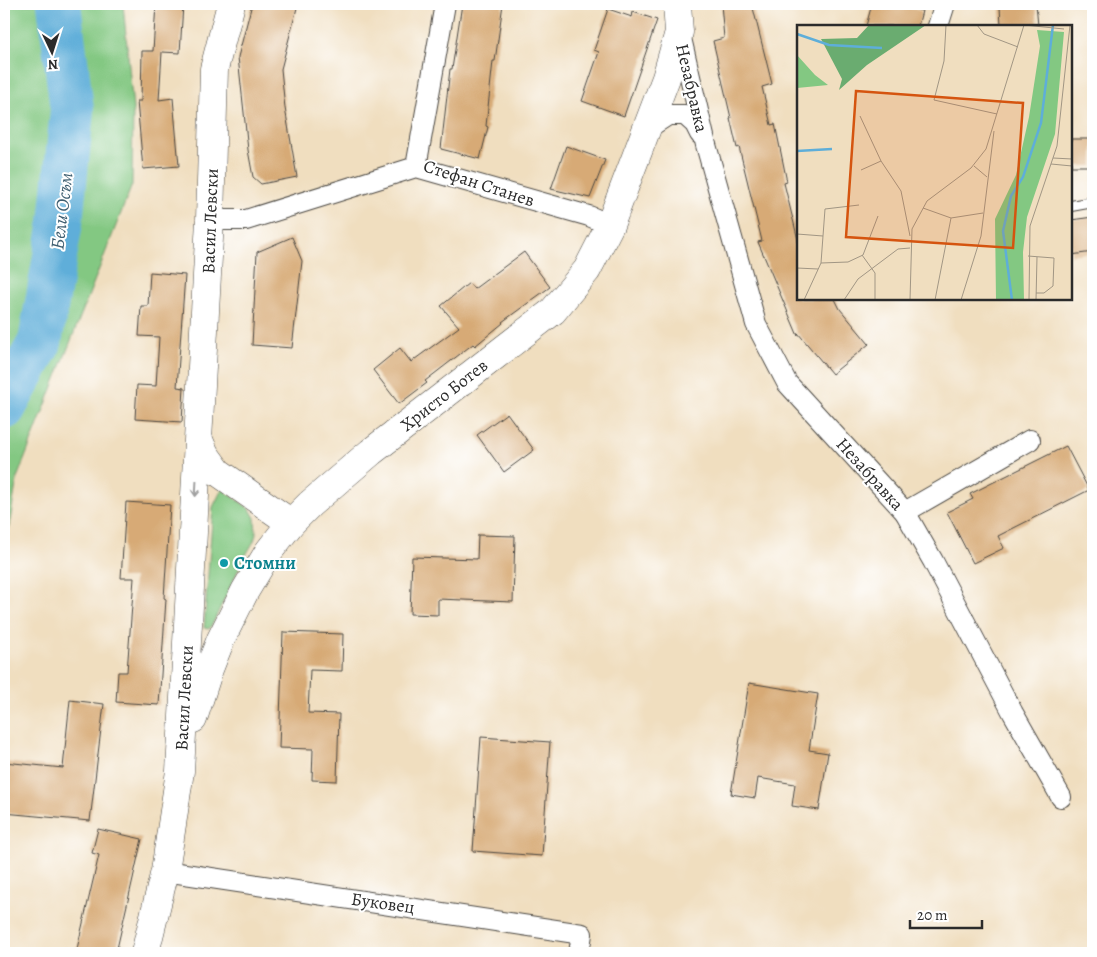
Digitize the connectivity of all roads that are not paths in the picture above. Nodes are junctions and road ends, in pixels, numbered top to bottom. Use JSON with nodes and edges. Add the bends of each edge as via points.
{"nodes":[{"id":1,"x":231,"y":4,"type":"edge"},
{"id":2,"x":445,"y":4,"type":"edge"},
{"id":3,"x":677,"y":4,"type":"edge"},
{"id":4,"x":945,"y":4,"type":"edge"},
{"id":5,"x":938,"y":25,"type":"edge"},
{"id":6,"x":679,"y":32,"type":"junction"},
{"id":7,"x":648,"y":128,"type":"junction"},
{"id":8,"x":706,"y":145,"type":"junction"},
{"id":9,"x":416,"y":167,"type":"junction"},
{"id":10,"x":1093,"y":202,"type":"edge"},
{"id":11,"x":1072,"y":206,"type":"edge"},
{"id":12,"x":210,"y":220,"type":"junction"},
{"id":13,"x":610,"y":225,"type":"junction"},
{"id":14,"x":199,"y":440,"type":"junction"},
{"id":15,"x":1030,"y":440,"type":"dead end"},
{"id":16,"x":905,"y":512,"type":"junction"},
{"id":17,"x":291,"y":523,"type":"junction"},
{"id":18,"x":180,"y":771,"type":"junction"},
{"id":19,"x":1060,"y":796,"type":"dead end"},
{"id":20,"x":164,"y":871,"type":"junction"},
{"id":21,"x":145,"y":953,"type":"edge"},
{"id":22,"x":579,"y":953,"type":"edge"}],
"edges":[{"from":1,"to":12,"type":"main road","name":"Васил Левски","via":[[214,69]]},
{"from":2,"to":9,"type":"street","name":"Стефан Станев"},
{"from":3,"to":6,"type":"main road","name":"Христо Ботев"},
{"from":4,"to":5,"type":"street"},
{"from":6,"to":7,"type":"main road","name":"Христо Ботев"},
{"from":6,"to":8,"type":"street","name":"Незабравка"},
{"from":7,"to":8,"type":"street","name":"Незабравка","via":[[668,115],[685,114],[695,124]]},
{"from":7,"to":13,"type":"main road","name":"Христо Ботев"},
{"from":8,"to":16,"type":"street","name":"Незабравка","via":[[756,324],[783,374]]},
{"from":9,"to":12,"type":"street","via":[[246,220]]},
{"from":9,"to":13,"type":"street","name":"Стефан Станев","via":[[589,216]]},
{"from":10,"to":11,"type":"lane"},
{"from":12,"to":14,"type":"main road","name":"Васил Левски"},
{"from":13,"to":17,"type":"main road","name":"Христо Ботев","via":[[587,270],[553,311],[371,452]]},
{"from":14,"to":17,"type":"main road","via":[[218,472]]},
{"from":14,"to":18,"type":"main road","name":"Васил Левски","one_way":true},
{"from":15,"to":16,"type":"street"},
{"from":16,"to":19,"type":"street","name":"Незабравка"},
{"from":17,"to":18,"type":"main road","name":"Христо Ботев","via":[[245,590],[222,639],[198,703]]},
{"from":18,"to":20,"type":"main road","name":"Васил Левски"},
{"from":20,"to":21,"type":"main road","name":"Васил Левски"},
{"from":20,"to":22,"type":"street","name":"Буковец","via":[[582,934]]}]}
